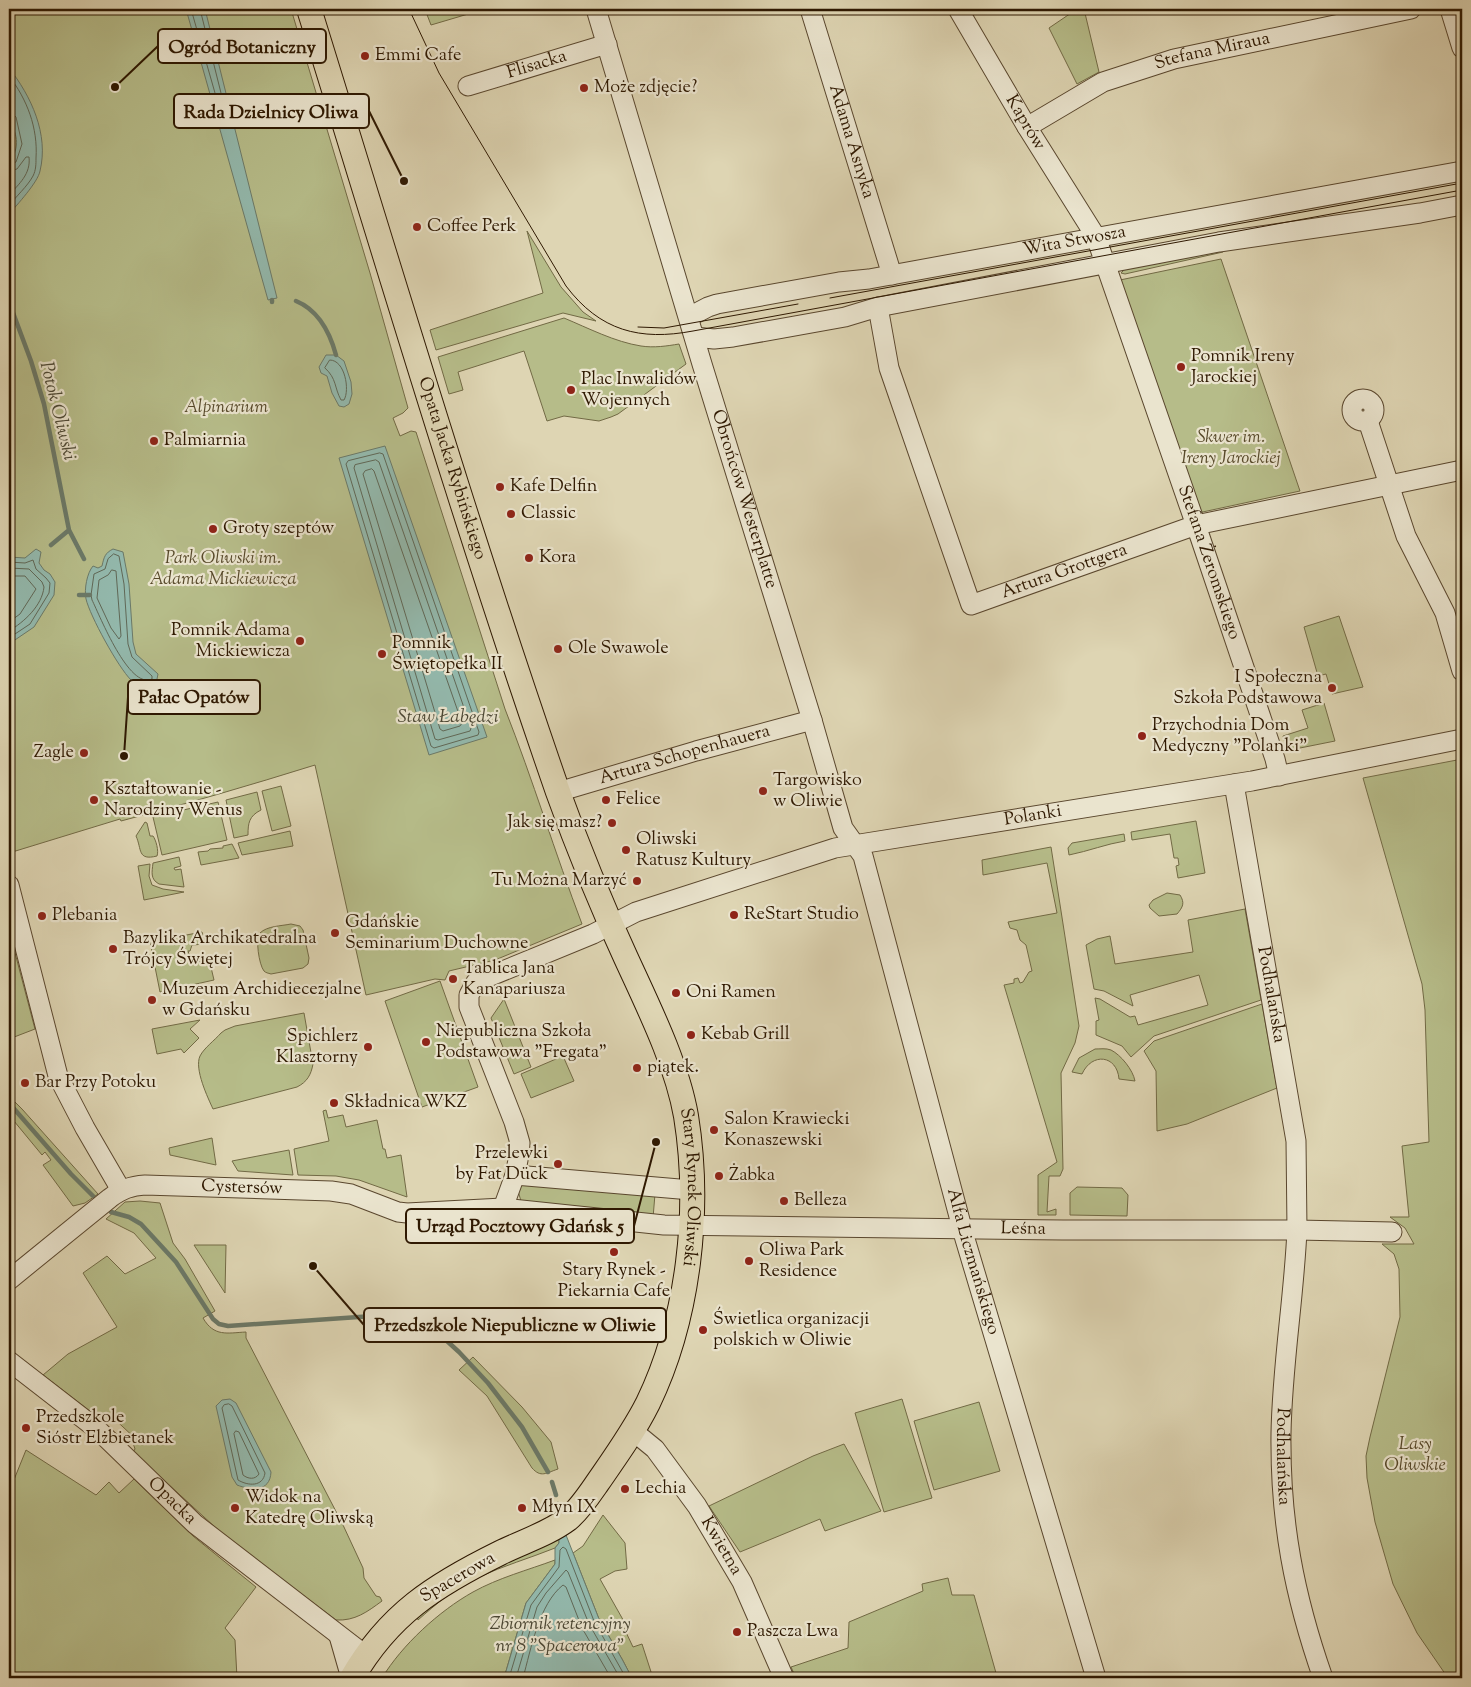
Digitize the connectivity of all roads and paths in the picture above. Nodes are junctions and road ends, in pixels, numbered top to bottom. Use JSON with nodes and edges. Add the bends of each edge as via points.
{"nodes":[{"id":1,"x":309,"y":9,"type":"edge"},
{"id":2,"x":596,"y":9,"type":"edge"},
{"id":3,"x":810,"y":9,"type":"edge"},
{"id":4,"x":958,"y":9,"type":"edge"},
{"id":5,"x":1411,"y":9,"type":"edge"},
{"id":6,"x":1450,"y":9,"type":"edge"},
{"id":7,"x":607,"y":44,"type":"junction"},
{"id":8,"x":1462,"y":48,"type":"edge"},
{"id":9,"x":468,"y":86,"type":"dead end"},
{"id":10,"x":1027,"y":127,"type":"junction"},
{"id":11,"x":1462,"y":171,"type":"edge"},
{"id":12,"x":1462,"y":205,"type":"edge"},
{"id":13,"x":1096,"y":237,"type":"junction"},
{"id":14,"x":1105,"y":263,"type":"junction"},
{"id":15,"x":892,"y":275,"type":"junction"},
{"id":16,"x":878,"y":307,"type":"junction"},
{"id":17,"x":689,"y":317,"type":"junction"},
{"id":18,"x":695,"y":337,"type":"junction"},
{"id":19,"x":1368,"y":421,"type":"dead end"},
{"id":20,"x":1462,"y":470,"type":"edge"},
{"id":21,"x":1390,"y":485,"type":"junction"},
{"id":22,"x":1196,"y":525,"type":"junction"},
{"id":23,"x":1462,"y":671,"type":"edge"},
{"id":24,"x":812,"y":720,"type":"junction"},
{"id":25,"x":1462,"y":739,"type":"edge"},
{"id":26,"x":1279,"y":776,"type":"junction"},
{"id":27,"x":1234,"y":784,"type":"junction"},
{"id":28,"x":558,"y":792,"type":"junction"},
{"id":29,"x":854,"y":844,"type":"junction"},
{"id":30,"x":9,"y":885,"type":"edge"},
{"id":31,"x":611,"y":924,"type":"junction"},
{"id":32,"x":515,"y":1175,"type":"junction"},
{"id":33,"x":121,"y":1190,"type":"junction"},
{"id":34,"x":691,"y":1190,"type":"junction"},
{"id":35,"x":503,"y":1208,"type":"junction"},
{"id":36,"x":690,"y":1224,"type":"junction"},
{"id":37,"x":963,"y":1228,"type":"junction"},
{"id":38,"x":1297,"y":1230,"type":"junction"},
{"id":39,"x":1392,"y":1232,"type":"dead end"},
{"id":40,"x":9,"y":1280,"type":"edge"},
{"id":41,"x":9,"y":1361,"type":"edge"},
{"id":42,"x":633,"y":1431,"type":"junction"},
{"id":43,"x":585,"y":1501,"type":"joint"},
{"id":44,"x":339,"y":1636,"type":"junction"},
{"id":45,"x":365,"y":1655,"type":"junction"},
{"id":46,"x":351,"y":1678,"type":"edge"},
{"id":47,"x":784,"y":1678,"type":"edge"},
{"id":48,"x":1096,"y":1678,"type":"edge"},
{"id":49,"x":1323,"y":1678,"type":"edge"}],
"edges":[{"from":1,"to":28,"type":"main road","name":"Opata Jacka Rybińskiego","via":[[450,467]]},
{"from":2,"to":7,"type":"street","name":"Obrońców Westerplatte"},
{"from":3,"to":15,"type":"street","name":"Adama Asnyka"},
{"from":4,"to":10,"type":"street","name":"Kaprów"},
{"from":5,"to":10,"type":"street","name":"Stefana Miraua","via":[[1174,59],[1103,82]]},
{"from":6,"to":8,"type":"street"},
{"from":7,"to":9,"type":"street","name":"Flisacka"},
{"from":7,"to":17,"type":"street","name":"Obrońców Westerplatte"},
{"from":10,"to":13,"type":"street","name":"Kaprów"},
{"from":11,"to":13,"type":"street","name":"Wita Stwosza"},
{"from":12,"to":14,"type":"street","name":"Wita Stwosza","via":[[1218,242]]},
{"from":13,"to":14,"type":"street","name":"Stefana Żeromskiego"},
{"from":13,"to":15,"type":"street","name":"Wita Stwosza"},
{"from":14,"to":16,"type":"street","name":"Wita Stwosza"},
{"from":14,"to":22,"type":"street","name":"Stefana Żeromskiego"},
{"from":15,"to":17,"type":"street","name":"Wita Stwosza","via":[[717,304]]},
{"from":16,"to":18,"type":"street","name":"Wita Stwosza","via":[[845,317],[733,337]]},
{"from":16,"to":22,"type":"street","name":"Artura Grottgera","via":[[889,368],[971,605]]},
{"from":17,"to":18,"type":"street","name":"Obrońców Westerplatte"},
{"from":18,"to":24,"type":"street","name":"Obrońców Westerplatte"},
{"from":19,"to":21,"type":"street"},
{"from":20,"to":21,"type":"street","name":"Artura Grottgera"},
{"from":21,"to":22,"type":"street","name":"Artura Grottgera"},
{"from":21,"to":23,"type":"street","via":[[1406,536],[1445,613]]},
{"from":22,"to":26,"type":"street","name":"Stefana Żeromskiego"},
{"from":24,"to":28,"type":"street","name":"Artura Schopenhauera"},
{"from":24,"to":29,"type":"street","name":"Obrońców Westerplatte","via":[[843,828]]},
{"from":25,"to":26,"type":"street","name":"Polanki"},
{"from":26,"to":27,"type":"street","name":"Polanki"},
{"from":27,"to":29,"type":"street","name":"Polanki"},
{"from":27,"to":38,"type":"street","name":"Podhalańska","via":[[1296,1141]]},
{"from":28,"to":31,"type":"main road","name":"Opata Jacka Rybińskiego"},
{"from":29,"to":31,"type":"street","name":"Polanki","via":[[636,912]]},
{"from":29,"to":37,"type":"street","name":"Alfa Liczmańskiego","via":[[863,856]]},
{"from":30,"to":33,"type":"street","via":[[58,1076]]},
{"from":31,"to":32,"type":"street","name":"Polanki","via":[[476,982],[469,995],[468,1007],[520,1143]]},
{"from":31,"to":34,"type":"main road","name":"Stary Rynek Oliwski","via":[[679,1086],[689,1138]]},
{"from":32,"to":34,"type":"street"},
{"from":32,"to":35,"type":"street"},
{"from":33,"to":35,"type":"street","name":"Cystersów","via":[[145,1185],[331,1191],[351,1194],[407,1213]]},
{"from":33,"to":40,"type":"street","name":"Cystersów"},
{"from":34,"to":36,"type":"main road","name":"Stary Rynek Oliwski"},
{"from":35,"to":36,"type":"street","name":"Cystersów","via":[[664,1225]]},
{"from":36,"to":37,"type":"street","name":"Leśna"},
{"from":36,"to":42,"type":"main road","name":"Stary Rynek Oliwski","via":[[684,1291],[674,1332],[658,1381]]},
{"from":37,"to":38,"type":"street","name":"Leśna"},
{"from":37,"to":48,"type":"street","name":"Alfa Liczmańskiego"},
{"from":38,"to":39,"type":"street","name":"Leśna"},
{"from":38,"to":49,"type":"street","name":"Podhalańska","via":[[1283,1393],[1283,1502],[1298,1598]]},
{"from":41,"to":44,"type":"street","name":"Opacka","via":[[98,1430],[194,1524]]},
{"from":42,"to":43,"type":"main road","name":"Stary Rynek Oliwski"},
{"from":42,"to":47,"type":"street","name":"Kwietna","via":[[655,1449],[697,1506],[742,1582]]},
{"from":43,"to":45,"type":"main road","name":"Spacerowa","via":[[556,1526],[463,1572],[419,1600],[387,1629]]},
{"from":44,"to":45,"type":"street","name":"Opacka"},
{"from":44,"to":46,"type":"street"},
{"from":45,"to":46,"type":"main road","name":"Spacerowa"}]}
